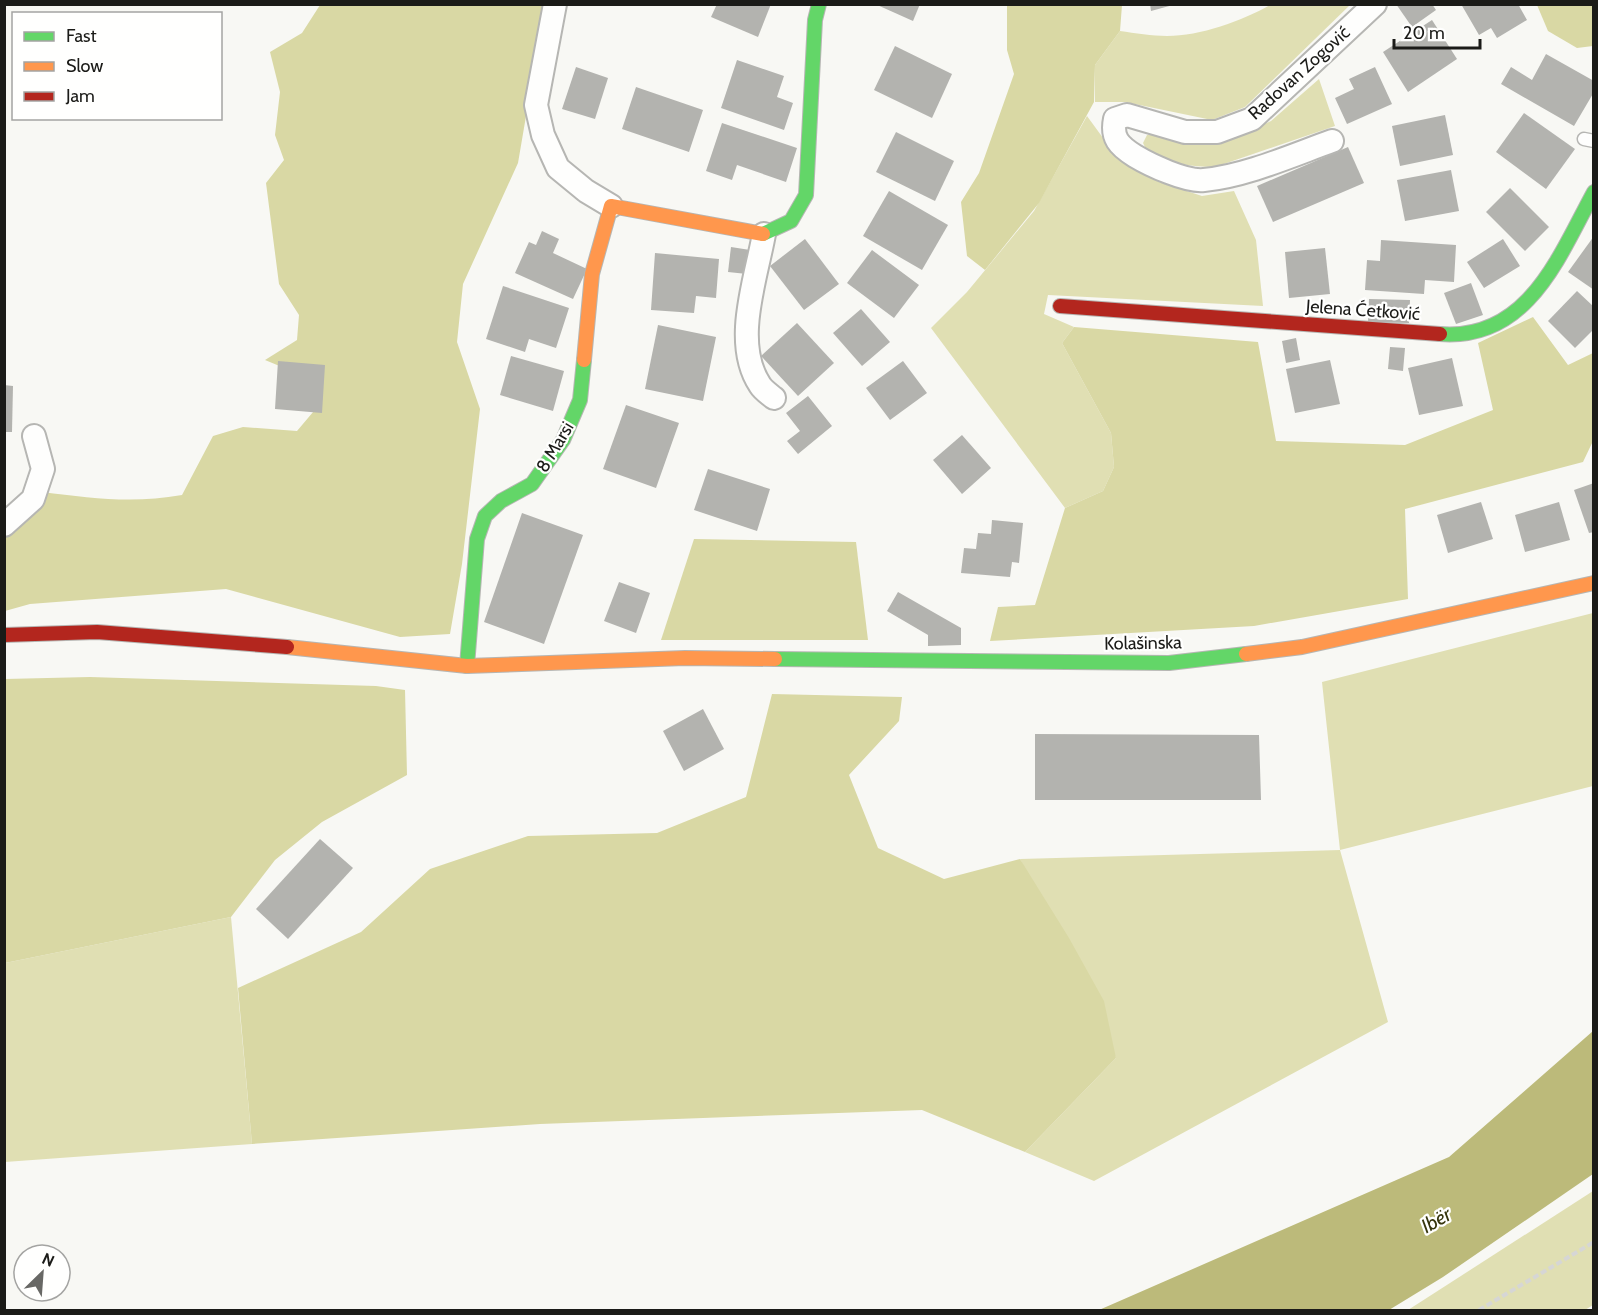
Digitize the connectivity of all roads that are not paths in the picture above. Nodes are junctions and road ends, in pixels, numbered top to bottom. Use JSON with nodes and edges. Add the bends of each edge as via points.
{"nodes":[{"id":1,"x":555,"y":4,"type":"edge"},
{"id":2,"x":819,"y":4,"type":"edge"},
{"id":3,"x":1375,"y":4,"type":"edge"},
{"id":4,"x":1332,"y":141,"type":"dead end"},
{"id":5,"x":1593,"y":192,"type":"edge"},
{"id":6,"x":611,"y":206,"type":"junction"},
{"id":7,"x":764,"y":234,"type":"junction"},
{"id":8,"x":1060,"y":306,"type":"dead end"},
{"id":9,"x":774,"y":398,"type":"dead end"},
{"id":10,"x":34,"y":436,"type":"dead end"},
{"id":11,"x":4,"y":525,"type":"edge"},
{"id":12,"x":1593,"y":583,"type":"edge"},
{"id":13,"x":4,"y":635,"type":"edge"},
{"id":14,"x":467,"y":666,"type":"junction"}],
"edges":[{"from":1,"to":6,"type":"street","via":[[536,105],[543,135],[558,168]]},
{"from":2,"to":7,"type":"main road","via":[[806,195],[786,228]]},
{"from":3,"to":4,"type":"street","name":"Radovan Zogović","via":[[1252,118],[1217,132],[1185,132],[1127,115],[1115,119],[1113,129],[1122,148],[1147,164],[1202,180],[1266,165]]},
{"from":5,"to":8,"type":"main road","name":"Jelena Ćetković","via":[[1538,285],[1514,314],[1481,330],[1450,335]]},
{"from":6,"to":7,"type":"main road"},
{"from":6,"to":14,"type":"main road","name":"8 Marsi","via":[[592,274],[580,400],[563,440],[532,484],[501,501],[486,516],[477,538]]},
{"from":7,"to":9,"type":"street","via":[[747,326],[748,354],[760,385]]},
{"from":10,"to":11,"type":"street","via":[[43,469],[33,499]]},
{"from":12,"to":14,"type":"main road","name":"Kolašinska","via":[[1302,647],[1169,663],[685,658]]},
{"from":13,"to":14,"type":"main road","name":"Kolašinska","via":[[97,632]]}]}
